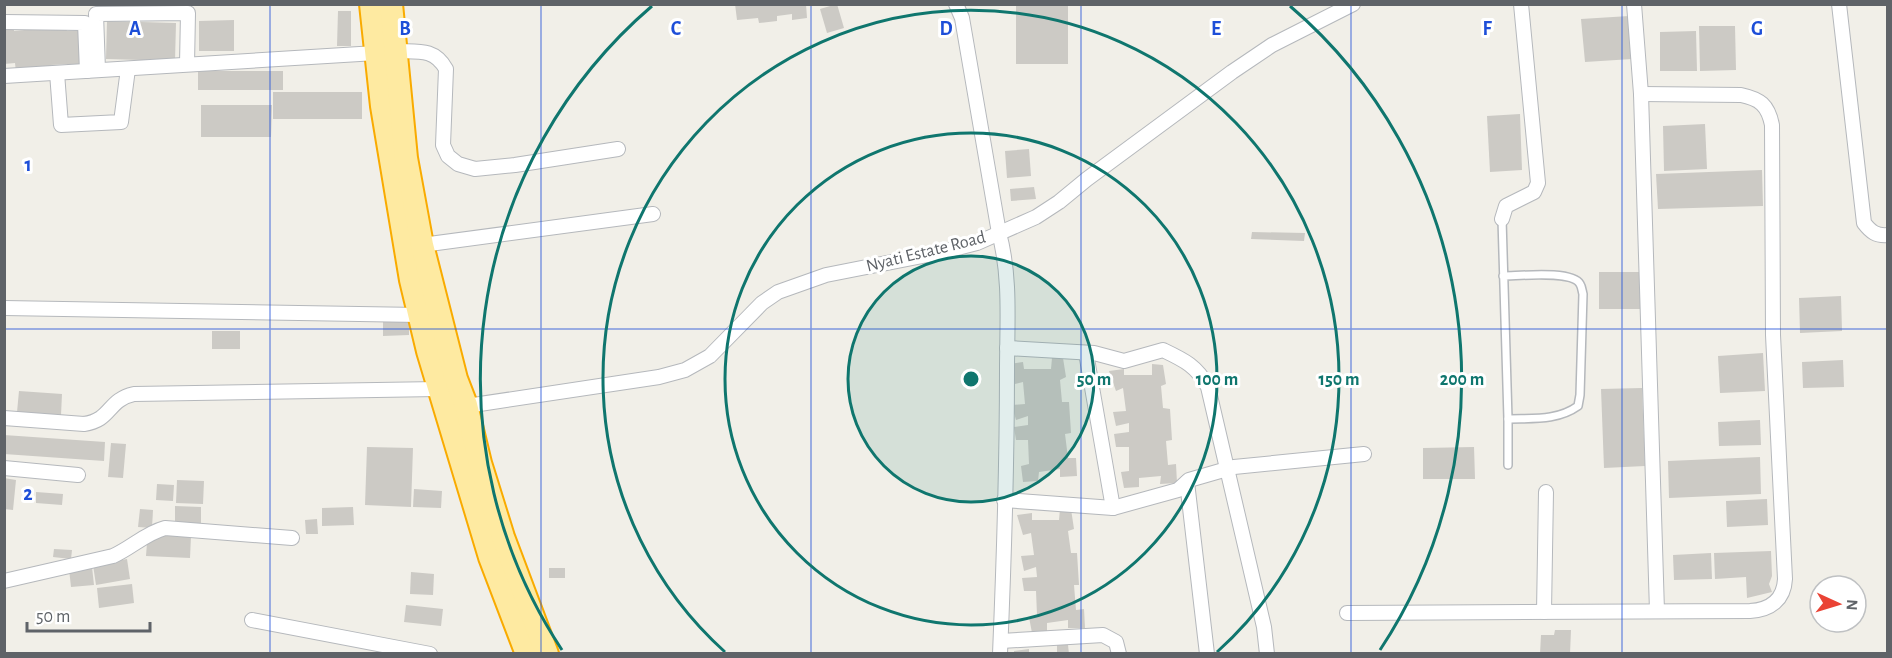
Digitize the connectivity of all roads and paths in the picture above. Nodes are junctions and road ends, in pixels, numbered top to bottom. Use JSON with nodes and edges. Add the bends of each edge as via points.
{"nodes":[{"id":1,"x":371,"y":4,"type":"edge"},
{"id":2,"x":391,"y":4,"type":"edge"},
{"id":3,"x":956,"y":4,"type":"edge"},
{"id":4,"x":1353,"y":4,"type":"edge"},
{"id":5,"x":1521,"y":4,"type":"edge"},
{"id":6,"x":1634,"y":4,"type":"edge"},
{"id":7,"x":1839,"y":4,"type":"edge"},
{"id":8,"x":4,"y":22,"type":"edge"},
{"id":9,"x":386,"y":52,"type":"junction"},
{"id":10,"x":187,"y":64,"type":"junction"},
{"id":11,"x":128,"y":69,"type":"junction"},
{"id":12,"x":92,"y":71,"type":"junction"},
{"id":13,"x":57,"y":73,"type":"junction"},
{"id":14,"x":4,"y":76,"type":"edge"},
{"id":15,"x":1641,"y":94,"type":"junction"},
{"id":16,"x":618,"y":149,"type":"dead end"},
{"id":17,"x":652,"y":214,"type":"dead end"},
{"id":18,"x":1502,"y":219,"type":"joint"},
{"id":19,"x":999,"y":233,"type":"junction"},
{"id":20,"x":1887,"y":235,"type":"edge"},
{"id":21,"x":422,"y":245,"type":"junction"},
{"id":22,"x":1503,"y":276,"type":"junction"},
{"id":23,"x":4,"y":308,"type":"edge"},
{"id":24,"x":419,"y":315,"type":"junction"},
{"id":25,"x":1007,"y":348,"type":"junction"},
{"id":26,"x":1086,"y":353,"type":"junction"},
{"id":27,"x":438,"y":389,"type":"junction"},
{"id":28,"x":466,"y":405,"type":"junction"},
{"id":29,"x":444,"y":411,"type":"junction"},
{"id":30,"x":4,"y":418,"type":"edge"},
{"id":31,"x":1508,"y":419,"type":"junction"},
{"id":32,"x":1364,"y":454,"type":"dead end"},
{"id":33,"x":1508,"y":465,"type":"dead end"},
{"id":34,"x":4,"y":468,"type":"edge"},
{"id":35,"x":1227,"y":469,"type":"junction"},
{"id":36,"x":78,"y":475,"type":"dead end"},
{"id":37,"x":1187,"y":482,"type":"junction"},
{"id":38,"x":1546,"y":492,"type":"dead end"},
{"id":39,"x":1004,"y":500,"type":"junction"},
{"id":40,"x":1113,"y":508,"type":"junction"},
{"id":41,"x":292,"y":538,"type":"dead end"},
{"id":42,"x":4,"y":581,"type":"edge"},
{"id":43,"x":1657,"y":611,"type":"junction"},
{"id":44,"x":1544,"y":612,"type":"junction"},
{"id":45,"x":1347,"y":613,"type":"dead end"},
{"id":46,"x":252,"y":620,"type":"dead end"},
{"id":47,"x":1001,"y":647,"type":"edge"},
{"id":48,"x":430,"y":654,"type":"edge"},
{"id":49,"x":528,"y":654,"type":"edge"},
{"id":50,"x":547,"y":654,"type":"edge"},
{"id":51,"x":1119,"y":654,"type":"edge"},
{"id":52,"x":1207,"y":654,"type":"edge"},
{"id":53,"x":1268,"y":654,"type":"edge"}],
"edges":[{"from":1,"to":9,"type":"highway"},
{"from":2,"to":9,"type":"highway"},
{"from":3,"to":19,"type":"street","via":[[962,18]]},
{"from":4,"to":19,"type":"street","name":"Nyati Estate Road","via":[[1272,45],[1222,78],[1059,202]]},
{"from":5,"to":18,"type":"street","via":[[1538,183],[1534,192],[1506,207]]},
{"from":6,"to":15,"type":"street"},
{"from":7,"to":20,"type":"street","via":[[1864,223],[1878,236]]},
{"from":8,"to":12,"type":"street","via":[[85,23]]},
{"from":9,"to":10,"type":"street"},
{"from":9,"to":16,"type":"street","via":[[426,52],[441,60],[446,69],[443,145],[458,164],[475,169]]},
{"from":9,"to":21,"type":"highway"},
{"from":9,"to":24,"type":"highway","via":[[386,129]]},
{"from":10,"to":11,"type":"street"},
{"from":10,"to":12,"type":"street","via":[[188,14],[96,14]]},
{"from":11,"to":12,"type":"street"},
{"from":11,"to":13,"type":"street","via":[[121,122],[61,125]]},
{"from":12,"to":13,"type":"street"},
{"from":13,"to":14,"type":"street"},
{"from":15,"to":43,"type":"street"},
{"from":15,"to":43,"type":"street","via":[[1755,98],[1769,112],[1772,125],[1773,335],[1785,587],[1776,603],[1761,611]]},
{"from":17,"to":21,"type":"street"},
{"from":18,"to":22,"type":"lane"},
{"from":19,"to":25,"type":"street","via":[[1007,280]]},
{"from":19,"to":28,"type":"street","name":"Nyati Estate Road","via":[[938,253],[826,275],[778,292],[710,356],[685,370]]},
{"from":21,"to":28,"type":"highway"},
{"from":22,"to":31,"type":"lane"},
{"from":22,"to":31,"type":"lane","via":[[1562,275],[1574,278],[1583,294],[1578,406],[1554,417]]},
{"from":23,"to":24,"type":"street"},
{"from":24,"to":27,"type":"highway"},
{"from":25,"to":26,"type":"street"},
{"from":25,"to":39,"type":"street"},
{"from":26,"to":35,"type":"street","via":[[1124,361],[1163,350],[1200,372],[1208,387]]},
{"from":26,"to":40,"type":"street"},
{"from":27,"to":29,"type":"highway"},
{"from":27,"to":30,"type":"street","via":[[134,394],[114,402],[96,422]]},
{"from":28,"to":29,"type":"street","name":"Nyati Estate Road"},
{"from":28,"to":50,"type":"highway","via":[[502,537]]},
{"from":29,"to":49,"type":"highway","via":[[490,557]]},
{"from":31,"to":33,"type":"lane"},
{"from":32,"to":35,"type":"street"},
{"from":34,"to":36,"type":"street"},
{"from":35,"to":37,"type":"street"},
{"from":35,"to":53,"type":"street"},
{"from":37,"to":40,"type":"street","via":[[1178,490]]},
{"from":37,"to":52,"type":"street"},
{"from":38,"to":44,"type":"street"},
{"from":39,"to":40,"type":"street"},
{"from":39,"to":47,"type":"street"},
{"from":41,"to":42,"type":"street","via":[[165,528],[112,556]]},
{"from":43,"to":44,"type":"street"},
{"from":44,"to":45,"type":"street"},
{"from":46,"to":48,"type":"street"},
{"from":47,"to":51,"type":"street","via":[[1102,635],[1116,642]]}]}
